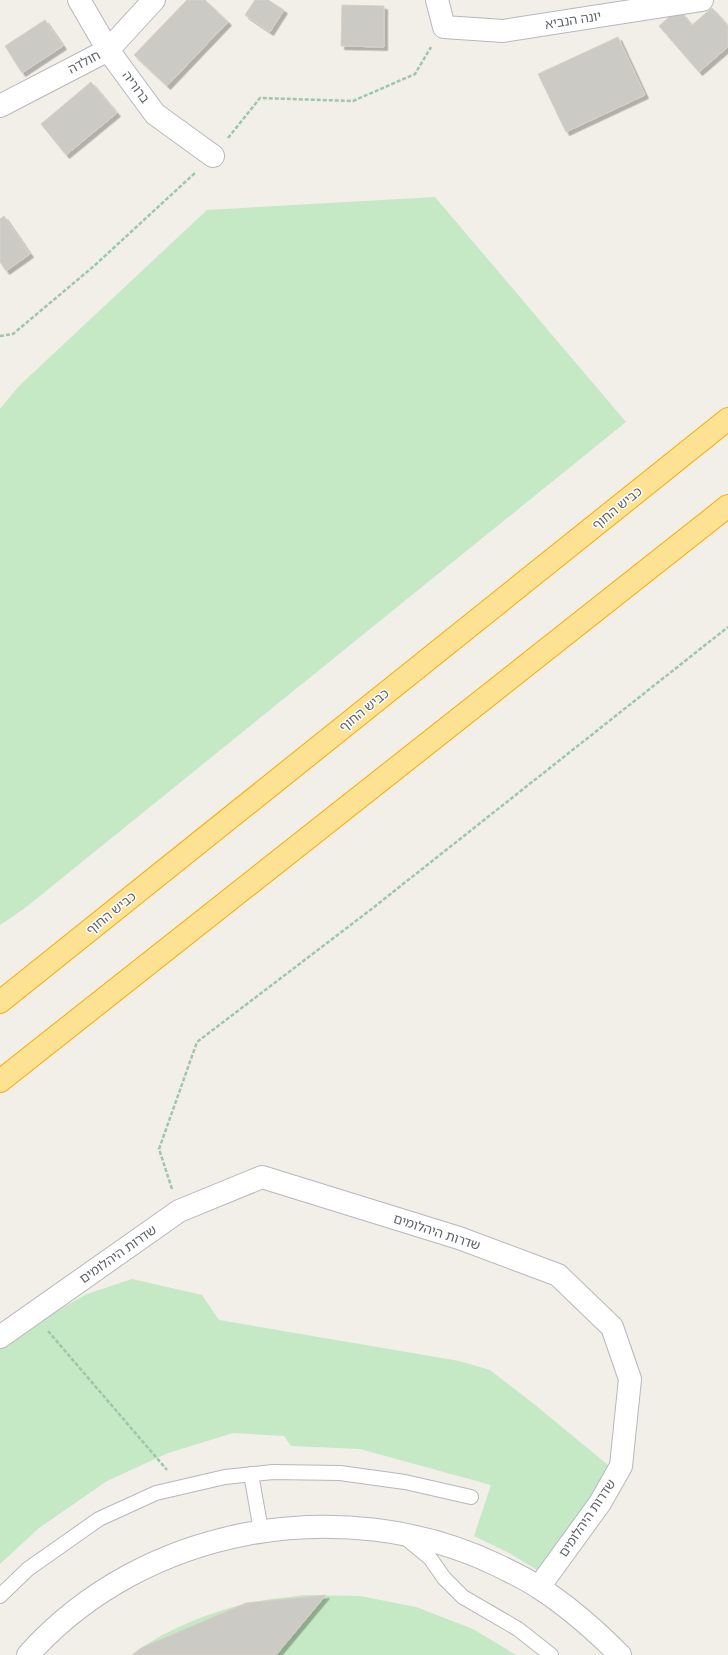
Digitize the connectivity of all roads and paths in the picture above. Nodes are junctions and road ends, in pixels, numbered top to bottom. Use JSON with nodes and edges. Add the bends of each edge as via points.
{"nodes":[{"id":1,"x":79,"y":0,"type":"edge"},
{"id":2,"x":154,"y":0,"type":"edge"},
{"id":3,"x":437,"y":0,"type":"edge"},
{"id":4,"x":702,"y":0,"type":"edge"},
{"id":5,"x":108,"y":50,"type":"junction"},
{"id":6,"x":0,"y":106,"type":"edge"},
{"id":7,"x":213,"y":156,"type":"dead end"},
{"id":8,"x":728,"y":418,"type":"edge"},
{"id":9,"x":728,"y":506,"type":"edge"},
{"id":10,"x":728,"y":627,"type":"edge"},
{"id":11,"x":0,"y":1002,"type":"edge"},
{"id":12,"x":0,"y":1081,"type":"edge"},
{"id":13,"x":179,"y":1211,"type":"junction"},
{"id":14,"x":33,"y":1313,"type":"junction"},
{"id":15,"x":0,"y":1337,"type":"edge"},
{"id":16,"x":251,"y":1474,"type":"junction"},
{"id":17,"x":182,"y":1487,"type":"junction"},
{"id":18,"x":471,"y":1497,"type":"dead end"},
{"id":19,"x":261,"y":1530,"type":"junction"},
{"id":20,"x":400,"y":1533,"type":"junction"},
{"id":21,"x":539,"y":1587,"type":"junction"},
{"id":22,"x":0,"y":1596,"type":"edge"},
{"id":23,"x":28,"y":1655,"type":"edge"},
{"id":24,"x":551,"y":1655,"type":"edge"},
{"id":25,"x":620,"y":1655,"type":"edge"}],
"edges":[{"from":1,"to":5,"type":"street","name":"ברוריה"},
{"from":2,"to":5,"type":"street","name":"חולדה"},
{"from":3,"to":4,"type":"street","name":"יונה הנביא","via":[[444,27],[503,32]]},
{"from":5,"to":6,"type":"street","name":"חולדה"},
{"from":5,"to":7,"type":"street","name":"ברוריה","via":[[155,114]]},
{"from":8,"to":11,"type":"highway","name":"כביש החוף"},
{"from":9,"to":12,"type":"highway"},
{"from":10,"to":13,"type":"path","via":[[369,911],[197,1042],[159,1149]]},
{"from":13,"to":14,"type":"street","name":"שדרות היהלומים"},
{"from":13,"to":21,"type":"street","name":"שדרות היהלומים","via":[[262,1177],[460,1238],[558,1275],[612,1327],[630,1379],[621,1466],[600,1503]]},
{"from":14,"to":15,"type":"street","name":"שדרות היהלומים"},
{"from":14,"to":17,"type":"path"},
{"from":16,"to":17,"type":"lane"},
{"from":16,"to":18,"type":"lane","via":[[340,1473],[405,1482]]},
{"from":16,"to":19,"type":"lane"},
{"from":17,"to":22,"type":"lane","via":[[156,1493],[99,1519],[28,1569]]},
{"from":19,"to":20,"type":"street","via":[[307,1526]]},
{"from":19,"to":23,"type":"street","via":[[201,1545],[144,1568],[90,1599],[43,1638]]},
{"from":20,"to":21,"type":"street","via":[[442,1543],[482,1558]]},
{"from":20,"to":24,"type":"lane","via":[[430,1558],[462,1597],[518,1629]]},
{"from":21,"to":25,"type":"street","via":[[595,1630]]}]}
